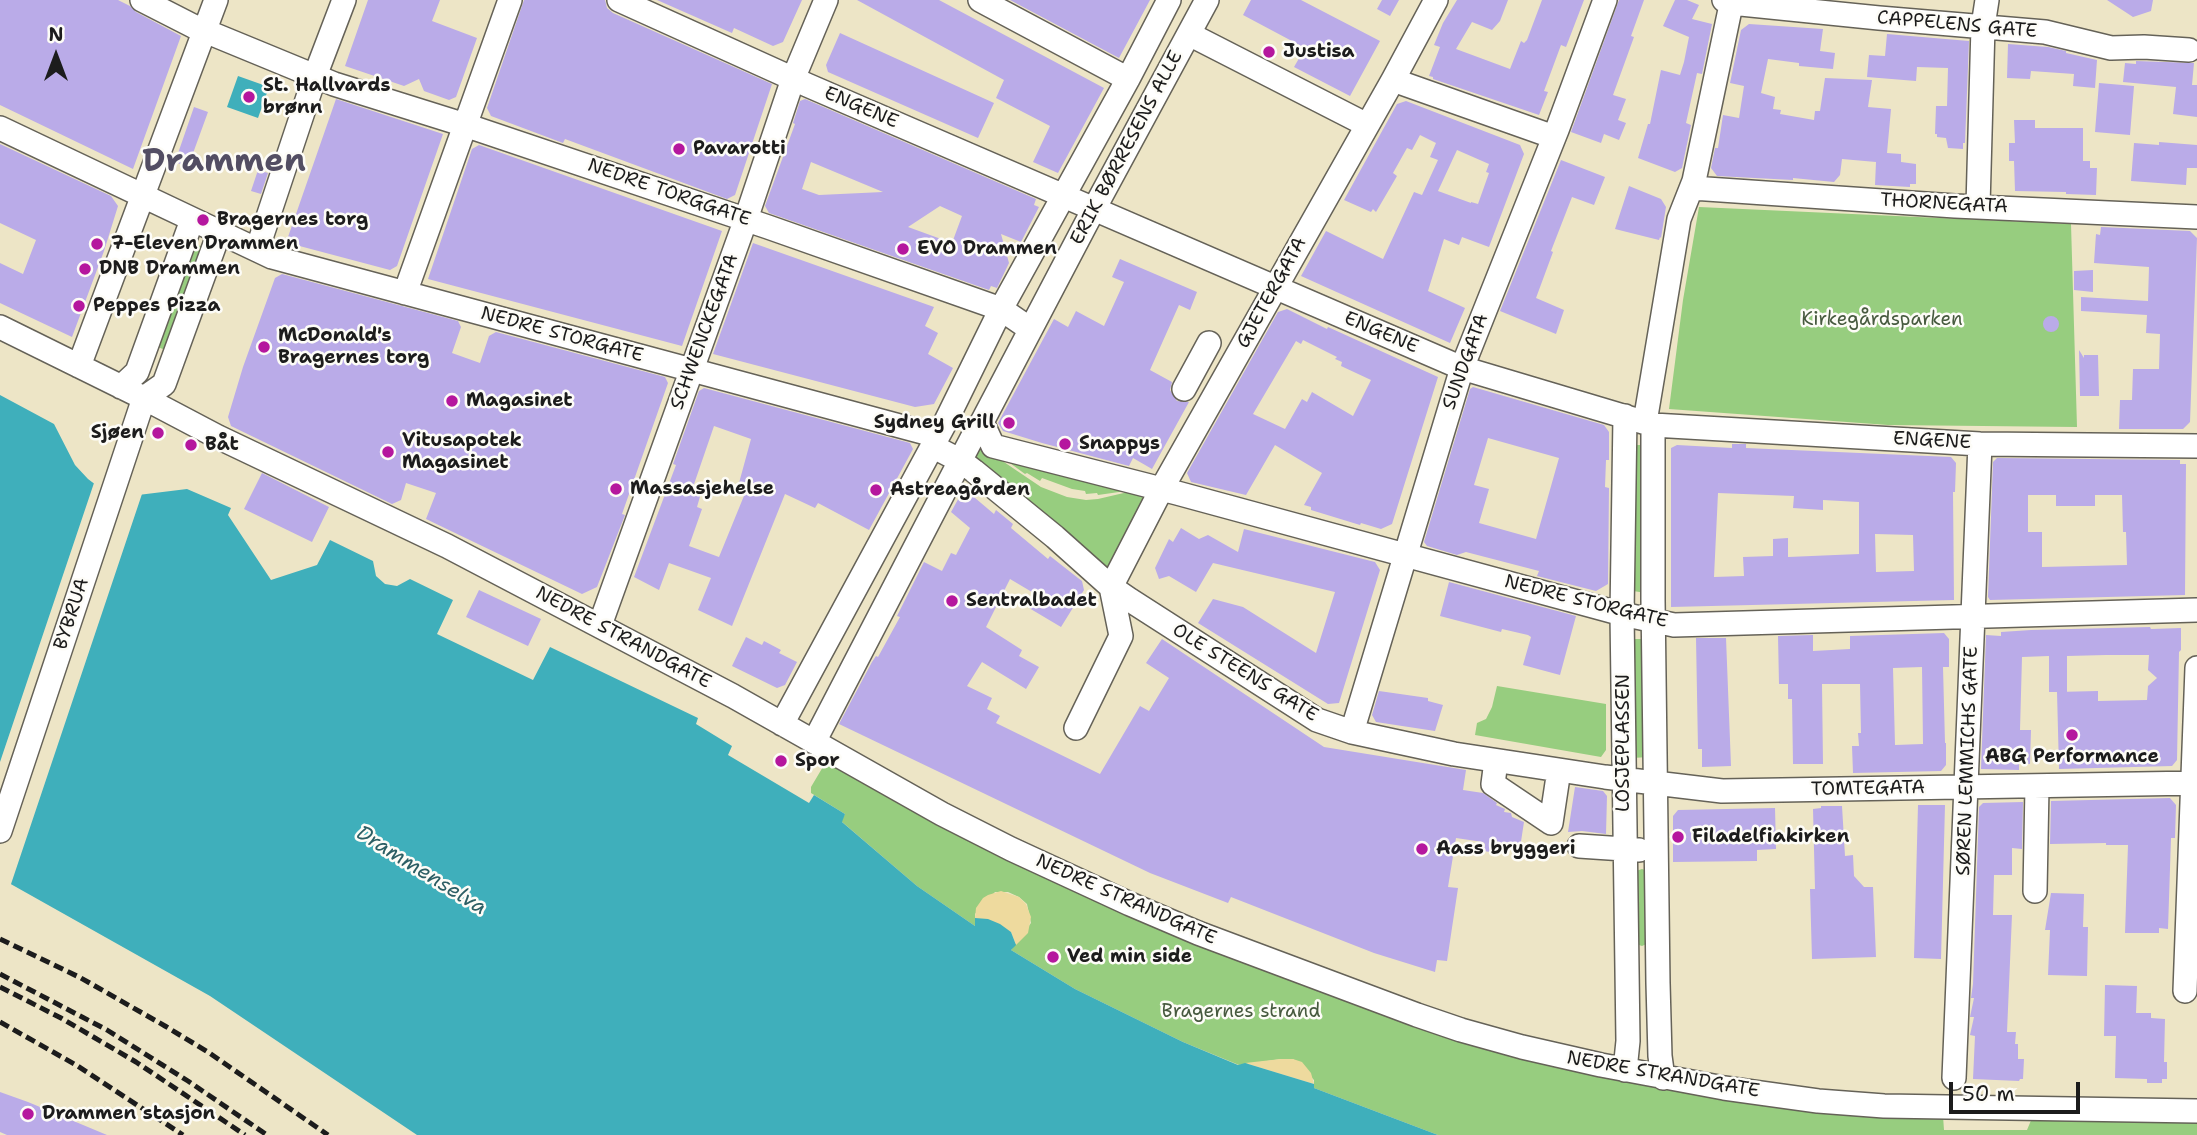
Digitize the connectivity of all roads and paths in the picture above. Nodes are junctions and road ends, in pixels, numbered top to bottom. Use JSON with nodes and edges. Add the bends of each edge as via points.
{"nodes":[{"id":1,"x":142,"y":0,"type":"edge"},
{"id":2,"x":216,"y":0,"type":"edge"},
{"id":3,"x":344,"y":0,"type":"edge"},
{"id":4,"x":510,"y":0,"type":"edge"},
{"id":5,"x":619,"y":0,"type":"edge"},
{"id":6,"x":826,"y":0,"type":"edge"},
{"id":7,"x":980,"y":0,"type":"edge"},
{"id":8,"x":1169,"y":0,"type":"edge"},
{"id":9,"x":1207,"y":0,"type":"edge"},
{"id":10,"x":1436,"y":0,"type":"edge"},
{"id":11,"x":1605,"y":0,"type":"edge"},
{"id":12,"x":1987,"y":0,"type":"edge"},
{"id":13,"x":1729,"y":1,"type":"edge"},
{"id":14,"x":1983,"y":26,"type":"junction"},
{"id":15,"x":197,"y":27,"type":"junction"},
{"id":16,"x":1189,"y":34,"type":"junction"},
{"id":17,"x":2189,"y":50,"type":"dead end"},
{"id":18,"x":793,"y":79,"type":"junction"},
{"id":19,"x":1128,"y":79,"type":"junction"},
{"id":20,"x":325,"y":80,"type":"junction"},
{"id":21,"x":1393,"y":80,"type":"junction"},
{"id":22,"x":465,"y":125,"type":"junction"},
{"id":23,"x":1367,"y":125,"type":"junction"},
{"id":24,"x":0,"y":128,"type":"edge"},
{"id":25,"x":1555,"y":137,"type":"junction"},
{"id":26,"x":1692,"y":188,"type":"junction"},
{"id":27,"x":1063,"y":195,"type":"junction"},
{"id":28,"x":141,"y":196,"type":"junction"},
{"id":29,"x":1978,"y":206,"type":"junction"},
{"id":30,"x":1094,"y":209,"type":"junction"},
{"id":31,"x":2197,"y":216,"type":"edge"},
{"id":32,"x":746,"y":219,"type":"junction"},
{"id":33,"x":192,"y":220,"type":"junction"},
{"id":34,"x":219,"y":233,"type":"junction"},
{"id":35,"x":257,"y":250,"type":"junction"},
{"id":36,"x":1275,"y":287,"type":"junction"},
{"id":37,"x":405,"y":293,"type":"junction"},
{"id":38,"x":1001,"y":309,"type":"junction"},
{"id":39,"x":0,"y":327,"type":"edge"},
{"id":40,"x":1030,"y":329,"type":"junction"},
{"id":41,"x":0,"y":337,"type":"edge"},
{"id":42,"x":1209,"y":343,"type":"dead end"},
{"id":43,"x":71,"y":362,"type":"junction"},
{"id":44,"x":1462,"y":368,"type":"junction"},
{"id":45,"x":688,"y":378,"type":"junction"},
{"id":46,"x":121,"y":387,"type":"junction"},
{"id":47,"x":1184,"y":388,"type":"dead end"},
{"id":48,"x":144,"y":398,"type":"junction"},
{"id":49,"x":1641,"y":421,"type":"junction"},
{"id":50,"x":982,"y":422,"type":"junction"},
{"id":51,"x":934,"y":441,"type":"junction"},
{"id":52,"x":1980,"y":444,"type":"junction"},
{"id":53,"x":2197,"y":446,"type":"edge"},
{"id":54,"x":961,"y":461,"type":"junction"},
{"id":55,"x":1161,"y":490,"type":"junction"},
{"id":56,"x":1404,"y":554,"type":"junction"},
{"id":57,"x":1111,"y":587,"type":"junction"},
{"id":58,"x":2197,"y":610,"type":"edge"},
{"id":59,"x":1622,"y":614,"type":"junction"},
{"id":60,"x":1974,"y":618,"type":"junction"},
{"id":61,"x":1653,"y":620,"type":"junction"},
{"id":62,"x":600,"y":625,"type":"junction"},
{"id":63,"x":2197,"y":668,"type":"edge"},
{"id":64,"x":782,"y":724,"type":"junction"},
{"id":65,"x":1076,"y":727,"type":"dead end"},
{"id":66,"x":1352,"y":732,"type":"junction"},
{"id":67,"x":814,"y":742,"type":"junction"},
{"id":68,"x":1496,"y":761,"type":"junction"},
{"id":69,"x":1559,"y":770,"type":"junction"},
{"id":70,"x":1624,"y":779,"type":"junction"},
{"id":71,"x":1657,"y":783,"type":"junction"},
{"id":72,"x":2195,"y":783,"type":"edge"},
{"id":73,"x":2036,"y":787,"type":"junction"},
{"id":74,"x":1967,"y":788,"type":"junction"},
{"id":75,"x":0,"y":831,"type":"edge"},
{"id":76,"x":1578,"y":846,"type":"dead end"},
{"id":77,"x":1656,"y":849,"type":"junction"},
{"id":78,"x":1625,"y":850,"type":"junction"},
{"id":79,"x":2035,"y":891,"type":"dead end"},
{"id":80,"x":1627,"y":983,"type":"junction"},
{"id":81,"x":1658,"y":983,"type":"junction"},
{"id":82,"x":2185,"y":991,"type":"dead end"},
{"id":83,"x":1625,"y":1070,"type":"junction"},
{"id":84,"x":1663,"y":1078,"type":"junction"},
{"id":85,"x":1954,"y":1078,"type":"dead end"},
{"id":86,"x":2197,"y":1111,"type":"edge"}],
"edges":[{"from":1,"to":15,"type":"street","name":"NEDRE TORGGATE"},
{"from":2,"to":15,"type":"street"},
{"from":3,"to":20,"type":"street"},
{"from":4,"to":22,"type":"street"},
{"from":5,"to":18,"type":"street","name":"ENGENE"},
{"from":6,"to":18,"type":"street","name":"SCHWENCKEGATA"},
{"from":7,"to":19,"type":"street"},
{"from":8,"to":19,"type":"street","name":"ERIK BØRRESENS ALLE"},
{"from":9,"to":16,"type":"street","name":"ERIK BØRRESENS ALLE"},
{"from":10,"to":21,"type":"street","name":"GJETERGATA"},
{"from":11,"to":25,"type":"street","name":"SUNDGATA"},
{"from":12,"to":14,"type":"street"},
{"from":13,"to":14,"type":"street","name":"CAPPELENS GATE"},
{"from":13,"to":26,"type":"street"},
{"from":14,"to":17,"type":"street","name":"CAPPELENS GATE","via":[[2045,32],[2111,48]]},
{"from":14,"to":29,"type":"street"},
{"from":15,"to":20,"type":"street","name":"NEDRE TORGGATE"},
{"from":15,"to":28,"type":"street"},
{"from":16,"to":23,"type":"street"},
{"from":16,"to":30,"type":"street","name":"ERIK BØRRESENS ALLE"},
{"from":18,"to":27,"type":"street","name":"ENGENE"},
{"from":18,"to":32,"type":"street","name":"SCHWENCKEGATA"},
{"from":19,"to":27,"type":"street","name":"ERIK BØRRESENS ALLE"},
{"from":20,"to":22,"type":"street","name":"NEDRE TORGGATE"},
{"from":20,"to":35,"type":"street"},
{"from":21,"to":23,"type":"street","name":"GJETERGATA"},
{"from":21,"to":25,"type":"street"},
{"from":22,"to":32,"type":"street","name":"NEDRE TORGGATE"},
{"from":22,"to":37,"type":"street"},
{"from":23,"to":36,"type":"street","name":"GJETERGATA"},
{"from":24,"to":28,"type":"street","name":"NEDRE STORGATE"},
{"from":25,"to":44,"type":"street","name":"SUNDGATA"},
{"from":26,"to":29,"type":"street","name":"THORNEGATA"},
{"from":26,"to":49,"type":"street","via":[[1679,219]]},
{"from":27,"to":30,"type":"street","name":"ENGENE"},
{"from":27,"to":38,"type":"street","name":"ERIK BØRRESENS ALLE"},
{"from":28,"to":33,"type":"street","name":"NEDRE STORGATE"},
{"from":28,"to":43,"type":"street"},
{"from":29,"to":31,"type":"street","name":"THORNEGATA"},
{"from":30,"to":36,"type":"street","name":"ENGENE"},
{"from":30,"to":40,"type":"street","name":"ERIK BØRRESENS ALLE"},
{"from":32,"to":38,"type":"street","name":"NEDRE TORGGATE"},
{"from":32,"to":45,"type":"street","name":"SCHWENCKEGATA"},
{"from":33,"to":34,"type":"street","name":"NEDRE STORGATE"},
{"from":33,"to":46,"type":"street","via":[[137,372]]},
{"from":34,"to":35,"type":"street","name":"NEDRE STORGATE"},
{"from":34,"to":48,"type":"street","via":[[164,384]]},
{"from":35,"to":37,"type":"street","name":"NEDRE STORGATE"},
{"from":36,"to":44,"type":"street","name":"ENGENE"},
{"from":36,"to":55,"type":"street","name":"GJETERGATA"},
{"from":37,"to":45,"type":"street","name":"NEDRE STORGATE"},
{"from":38,"to":40,"type":"street","name":"NEDRE TORGGATE"},
{"from":38,"to":51,"type":"street","name":"ERIK BØRRESENS ALLE"},
{"from":39,"to":43,"type":"street","name":"NEDRE STRANDGATE"},
{"from":40,"to":50,"type":"street","name":"ERIK BØRRESENS ALLE"},
{"from":41,"to":43,"type":"street","via":[[41,358]]},
{"from":42,"to":47,"type":"street"},
{"from":43,"to":46,"type":"street","name":"NEDRE STRANDGATE"},
{"from":44,"to":49,"type":"street","name":"ENGENE"},
{"from":44,"to":56,"type":"street","name":"SUNDGATA"},
{"from":45,"to":51,"type":"street","name":"NEDRE STORGATE"},
{"from":45,"to":62,"type":"street","name":"SCHWENCKEGATA"},
{"from":46,"to":48,"type":"street","name":"NEDRE STRANDGATE"},
{"from":48,"to":62,"type":"street","name":"NEDRE STRANDGATE"},
{"from":48,"to":75,"type":"street","name":"BYBRUA"},
{"from":49,"to":52,"type":"street","name":"ENGENE"},
{"from":49,"to":59,"type":"street","name":"LOSJEPLASSEN"},
{"from":49,"to":61,"type":"street","name":"LOSJEPLASSEN"},
{"from":50,"to":54,"type":"street","name":"ERIK BØRRESENS ALLE"},
{"from":50,"to":55,"type":"street","name":"NEDRE STORGATE","via":[[993,446]]},
{"from":51,"to":54,"type":"street","name":"NEDRE STORGATE"},
{"from":51,"to":64,"type":"street","name":"ERIK BØRRESENS ALLE"},
{"from":52,"to":53,"type":"street","name":"ENGENE"},
{"from":52,"to":60,"type":"street","name":"SØREN LEMMICHS GATE"},
{"from":54,"to":57,"type":"street","name":"OLE STEENS GATE"},
{"from":54,"to":67,"type":"street","name":"ERIK BØRRESENS ALLE"},
{"from":55,"to":56,"type":"street","name":"NEDRE STORGATE"},
{"from":55,"to":57,"type":"street","name":"GJETERGATA"},
{"from":56,"to":59,"type":"street","name":"NEDRE STORGATE"},
{"from":56,"to":66,"type":"street","name":"SUNDGATA"},
{"from":57,"to":65,"type":"street","via":[[1121,636]]},
{"from":57,"to":66,"type":"street","name":"OLE STEENS GATE","via":[[1317,720]]},
{"from":58,"to":60,"type":"street","name":"NEDRE STORGATE"},
{"from":59,"to":61,"type":"street","name":"NEDRE STORGATE"},
{"from":59,"to":70,"type":"street","name":"LOSJEPLASSEN"},
{"from":60,"to":61,"type":"street","name":"NEDRE STORGATE","via":[[1674,625]]},
{"from":60,"to":74,"type":"street","name":"SØREN LEMMICHS GATE"},
{"from":61,"to":71,"type":"street","name":"LOSJEPLASSEN"},
{"from":62,"to":64,"type":"street","name":"NEDRE STRANDGATE"},
{"from":63,"to":72,"type":"street"},
{"from":64,"to":67,"type":"street","name":"NEDRE STRANDGATE"},
{"from":66,"to":68,"type":"street","name":"OLE STEENS GATE"},
{"from":67,"to":83,"type":"street","name":"NEDRE STRANDGATE","via":[[1011,849],[1198,933],[1461,1030]]},
{"from":68,"to":69,"type":"street","name":"OLE STEENS GATE"},
{"from":68,"to":69,"type":"street","via":[[1493,784],[1551,823]]},
{"from":69,"to":70,"type":"street","name":"OLE STEENS GATE"},
{"from":70,"to":71,"type":"street","name":"TOMTEGATA"},
{"from":70,"to":78,"type":"street","name":"LOSJEPLASSEN"},
{"from":71,"to":74,"type":"street","name":"TOMTEGATA","via":[[1722,790]]},
{"from":71,"to":77,"type":"street","name":"LOSJEPLASSEN"},
{"from":72,"to":73,"type":"street","name":"TOMTEGATA"},
{"from":72,"to":82,"type":"street"},
{"from":73,"to":74,"type":"street","name":"TOMTEGATA"},
{"from":73,"to":79,"type":"street"},
{"from":74,"to":85,"type":"street","name":"SØREN LEMMICHS GATE"},
{"from":76,"to":78,"type":"street"},
{"from":77,"to":78,"type":"street"},
{"from":77,"to":81,"type":"street","name":"LOSJEPLASSEN"},
{"from":78,"to":80,"type":"street","name":"LOSJEPLASSEN"},
{"from":80,"to":81,"type":"street"},
{"from":80,"to":83,"type":"street","name":"LOSJEPLASSEN"},
{"from":81,"to":84,"type":"street","name":"LOSJEPLASSEN"},
{"from":83,"to":84,"type":"street","name":"NEDRE STRANDGATE"},
{"from":84,"to":86,"type":"street","name":"NEDRE STRANDGATE","via":[[1884,1106]]}]}
